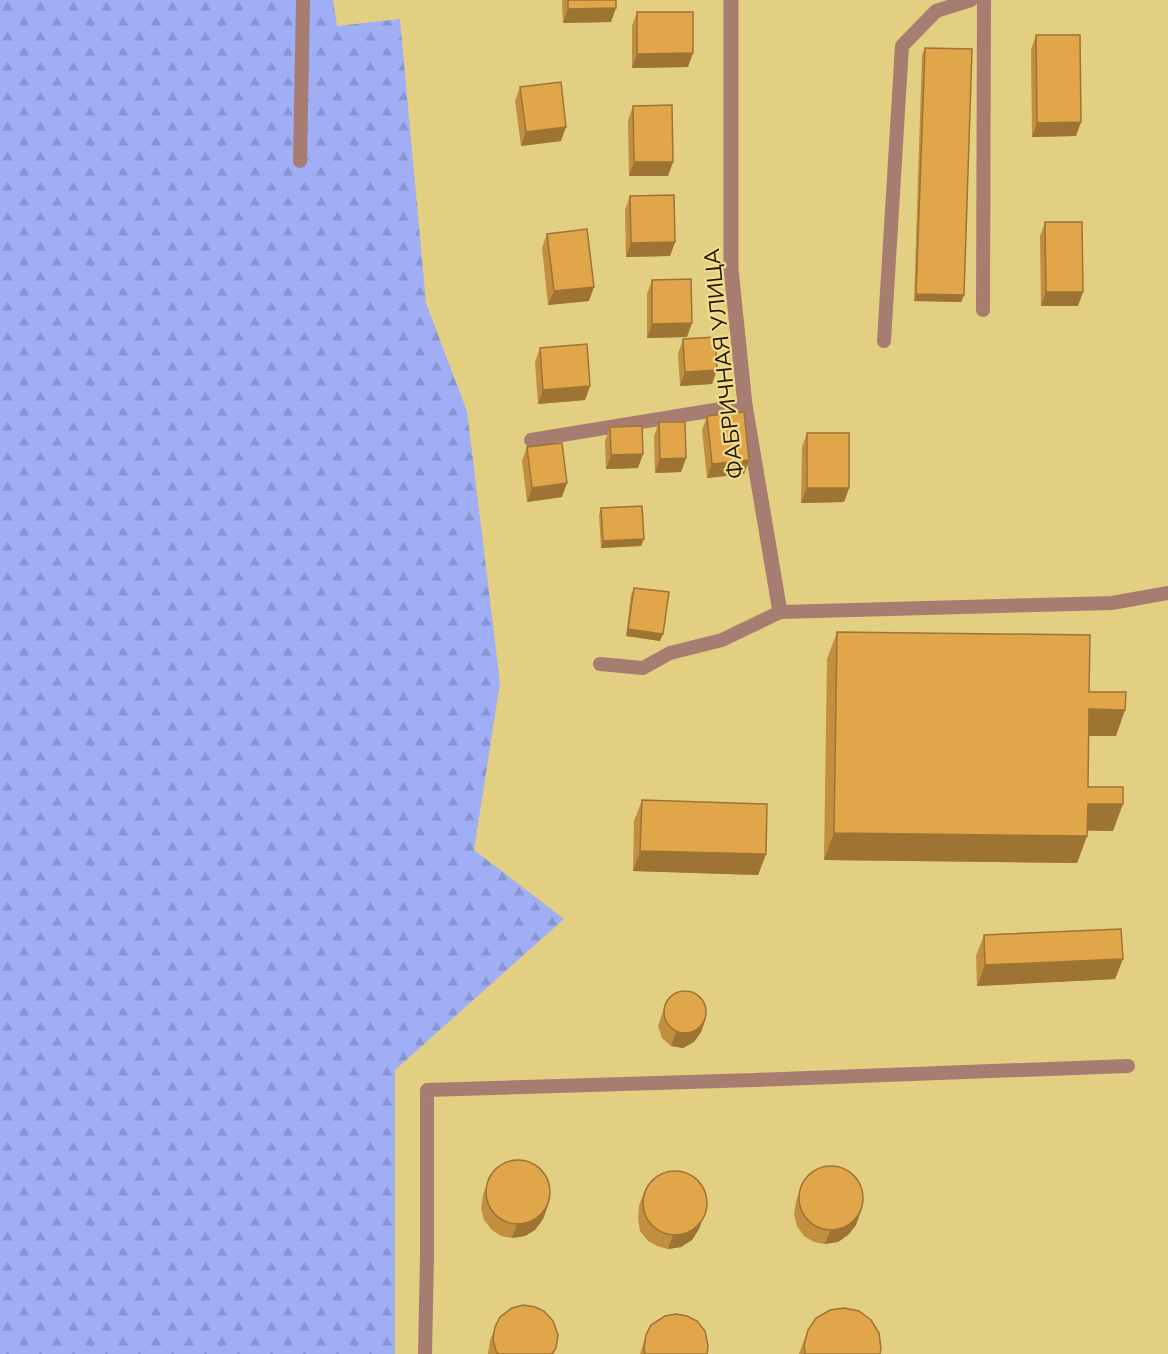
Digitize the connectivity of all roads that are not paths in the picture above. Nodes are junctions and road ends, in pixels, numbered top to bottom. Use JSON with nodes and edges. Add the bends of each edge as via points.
{"nodes":[{"id":1,"x":303,"y":0,"type":"edge"},
{"id":2,"x":731,"y":0,"type":"edge"},
{"id":3,"x":971,"y":0,"type":"edge"},
{"id":4,"x":984,"y":0,"type":"edge"},
{"id":5,"x":300,"y":161,"type":"dead end"},
{"id":6,"x":983,"y":310,"type":"dead end"},
{"id":7,"x":884,"y":341,"type":"dead end"},
{"id":8,"x":745,"y":405,"type":"junction"},
{"id":9,"x":531,"y":440,"type":"dead end"},
{"id":10,"x":1168,"y":592,"type":"edge"},
{"id":11,"x":780,"y":612,"type":"junction"},
{"id":12,"x":600,"y":664,"type":"dead end"},
{"id":13,"x":1128,"y":1066,"type":"dead end"},
{"id":14,"x":425,"y":1354,"type":"edge"}],
"edges":[{"from":1,"to":5,"type":"lane"},
{"from":2,"to":8,"type":"street","name":"ФАБРИЧНАЯ УЛИЦА","via":[[731,269]]},
{"from":3,"to":7,"type":"lane","via":[[936,11],[902,46]]},
{"from":4,"to":6,"type":"lane"},
{"from":8,"to":9,"type":"lane"},
{"from":8,"to":11,"type":"street","name":"ФАБРИЧНАЯ УЛИЦА"},
{"from":10,"to":11,"type":"lane","via":[[1112,603]]},
{"from":11,"to":12,"type":"lane","via":[[722,640],[670,653],[643,668]]},
{"from":13,"to":14,"type":"lane","via":[[427,1090]]}]}
